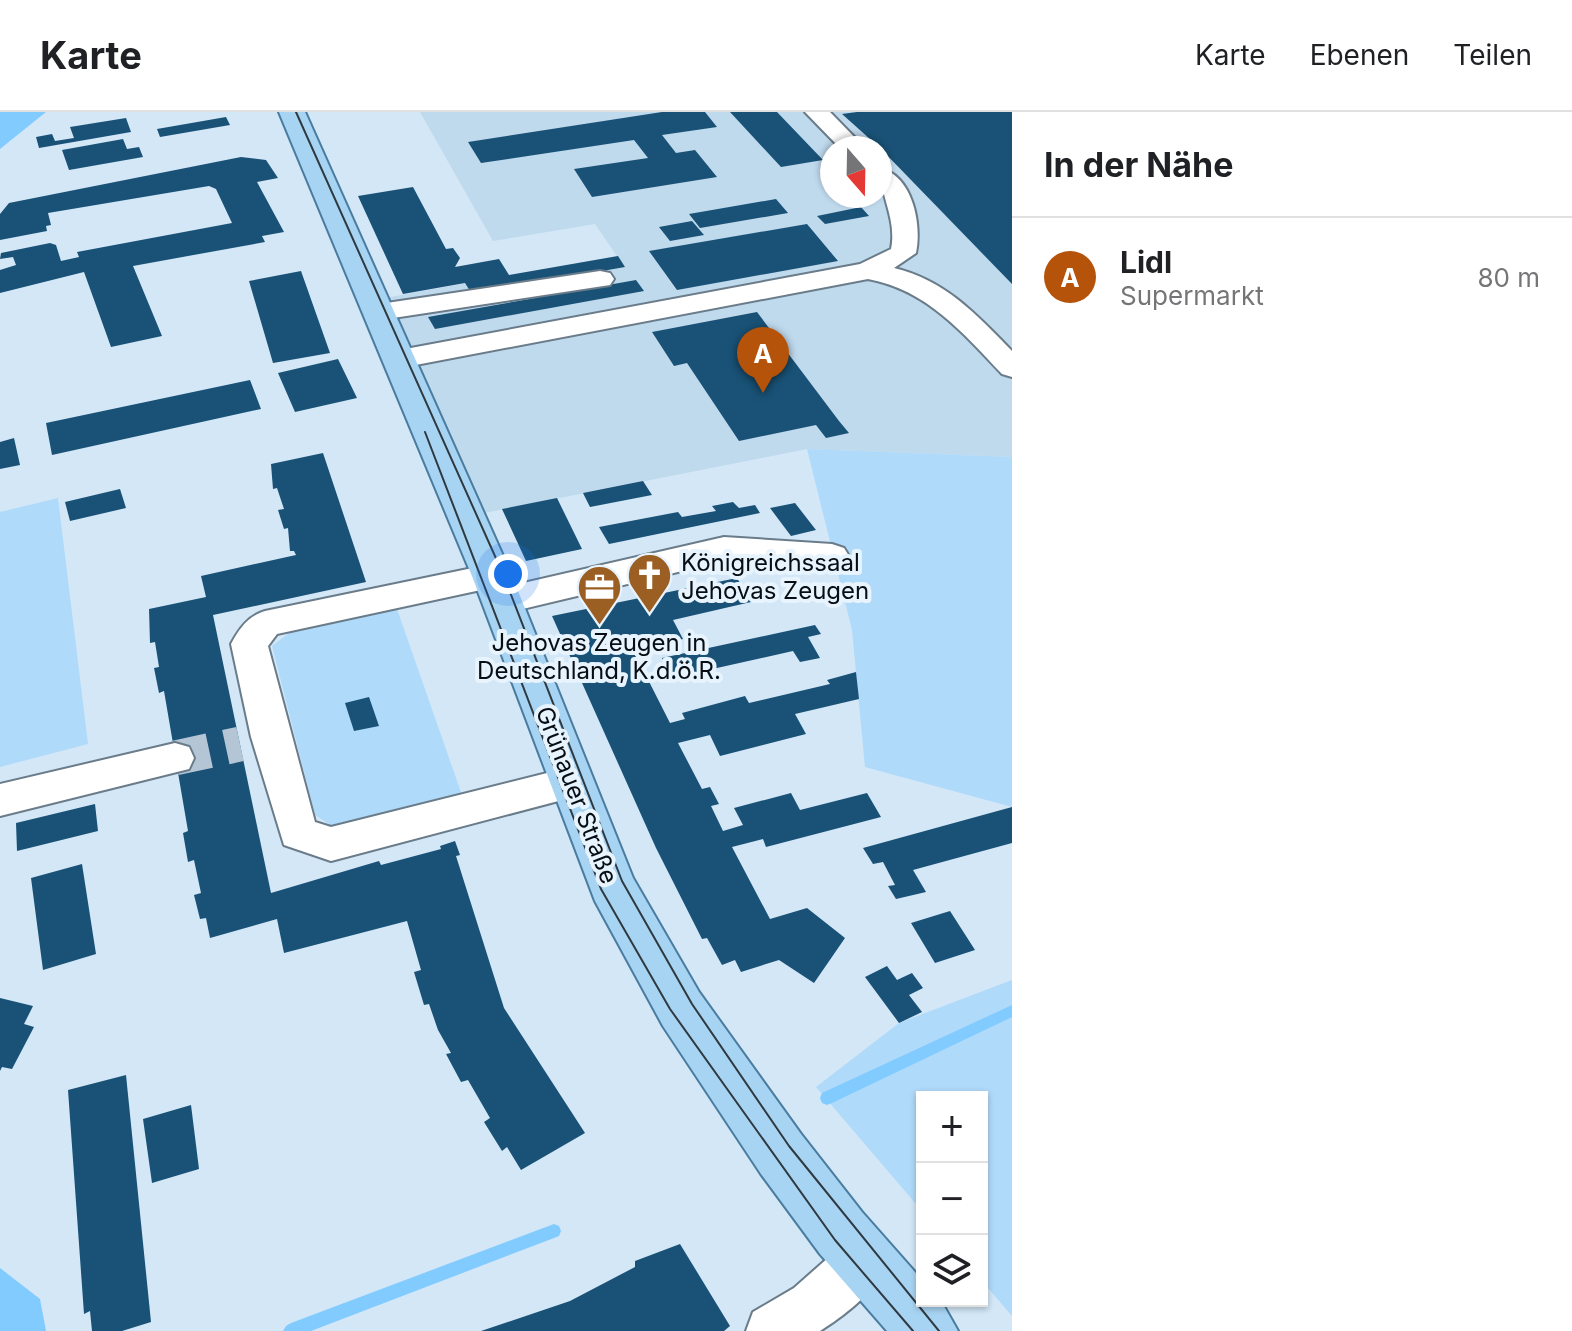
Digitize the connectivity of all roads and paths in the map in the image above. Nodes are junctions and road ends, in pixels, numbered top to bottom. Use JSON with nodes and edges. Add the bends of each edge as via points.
{"nodes":[{"id":1,"x":292,"y":112,"type":"edge"},
{"id":2,"x":817,"y":112,"type":"edge"},
{"id":3,"x":841,"y":136,"type":"edge"},
{"id":4,"x":892,"y":188,"type":"edge"},
{"id":5,"x":868,"y":271,"type":"junction"},
{"id":6,"x":600,"y":279,"type":"dead end"},
{"id":7,"x":380,"y":312,"type":"junction"},
{"id":8,"x":400,"y":359,"type":"junction"},
{"id":9,"x":1012,"y":368,"type":"edge"},
{"id":10,"x":832,"y":556,"type":"dead end"},
{"id":11,"x":497,"y":588,"type":"junction"},
{"id":12,"x":175,"y":758,"type":"tunnel mouth"},
{"id":13,"x":571,"y":783,"type":"junction"},
{"id":14,"x":0,"y":800,"type":"edge"},
{"id":15,"x":864,"y":1260,"type":"junction"},
{"id":16,"x":792,"y":1318,"type":"edge"},
{"id":17,"x":927,"y":1331,"type":"edge"}],
"edges":[{"from":1,"to":7,"type":"main road","name":"Grünauer Straße"},
{"from":2,"to":3,"type":"lane"},
{"from":4,"to":5,"type":"lane","via":[[909,230],[903,253]]},
{"from":5,"to":8,"type":"lane"},
{"from":5,"to":9,"type":"lane","via":[[893,274],[945,299]]},
{"from":6,"to":7,"type":"lane"},
{"from":7,"to":8,"type":"main road","name":"Grünauer Straße"},
{"from":8,"to":11,"type":"main road","name":"Grünauer Straße"},
{"from":10,"to":11,"type":"lane","via":[[724,549]]},
{"from":11,"to":13,"type":"main road","name":"Grünauer Straße"},
{"from":11,"to":13,"type":"lane","via":[[265,624],[249,644],[255,741],[298,833],[331,844]]},
{"from":12,"to":14,"type":"lane"},
{"from":13,"to":15,"type":"main road","name":"Grünauer Straße","via":[[612,886],[681,1009],[781,1154]]},
{"from":15,"to":16,"type":"lane"},
{"from":15,"to":17,"type":"main road","name":"Grünauer Straße"}]}
